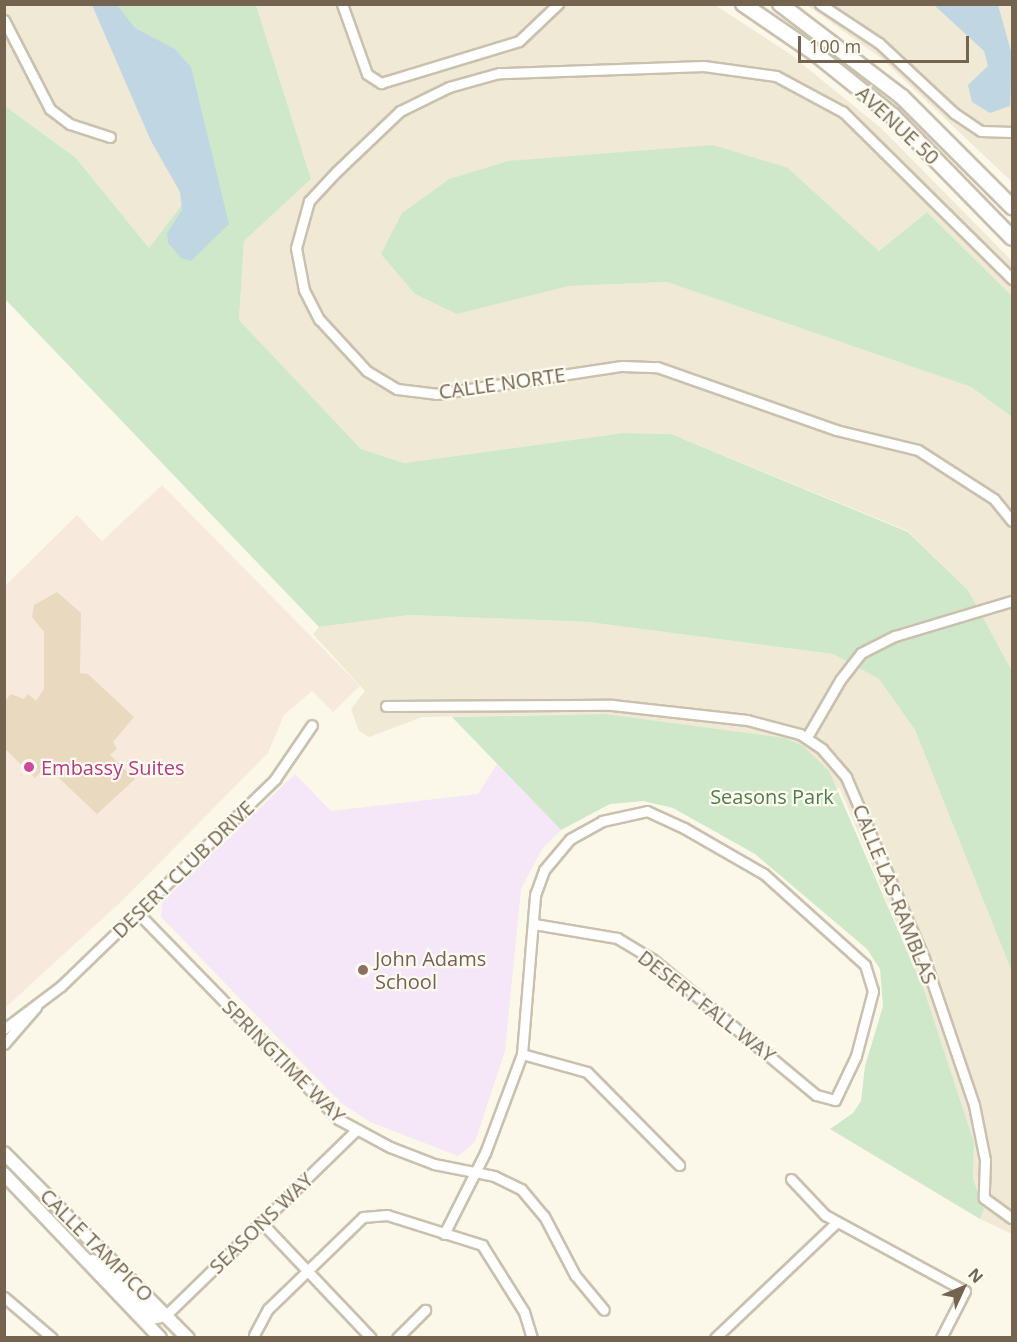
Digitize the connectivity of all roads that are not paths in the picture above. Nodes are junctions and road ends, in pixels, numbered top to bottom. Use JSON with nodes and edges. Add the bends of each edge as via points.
{"nodes":[{"id":1,"x":342,"y":4,"type":"edge"},
{"id":2,"x":558,"y":4,"type":"edge"},
{"id":3,"x":743,"y":4,"type":"edge"},
{"id":4,"x":780,"y":4,"type":"edge"},
{"id":5,"x":820,"y":4,"type":"edge"},
{"id":6,"x":4,"y":20,"type":"edge"},
{"id":7,"x":1012,"y":132,"type":"edge"},
{"id":8,"x":110,"y":137,"type":"dead end"},
{"id":9,"x":1012,"y":207,"type":"edge"},
{"id":10,"x":1012,"y":238,"type":"edge"},
{"id":11,"x":1012,"y":279,"type":"edge"},
{"id":12,"x":1012,"y":521,"type":"edge"},
{"id":13,"x":1012,"y":602,"type":"edge"},
{"id":14,"x":386,"y":706,"type":"dead end"},
{"id":15,"x":312,"y":725,"type":"dead end"},
{"id":16,"x":807,"y":737,"type":"junction"},
{"id":17,"x":138,"y":913,"type":"junction"},
{"id":18,"x":534,"y":924,"type":"junction"},
{"id":19,"x":41,"y":1001,"type":"junction"},
{"id":20,"x":4,"y":1029,"type":"edge"},
{"id":21,"x":4,"y":1044,"type":"edge"},
{"id":22,"x":522,"y":1054,"type":"junction"},
{"id":23,"x":356,"y":1130,"type":"junction"},
{"id":24,"x":4,"y":1153,"type":"edge"},
{"id":25,"x":679,"y":1165,"type":"dead end"},
{"id":26,"x":472,"y":1172,"type":"junction"},
{"id":27,"x":4,"y":1174,"type":"edge"},
{"id":28,"x":791,"y":1179,"type":"dead end"},
{"id":29,"x":1012,"y":1218,"type":"edge"},
{"id":30,"x":837,"y":1222,"type":"junction"},
{"id":31,"x":262,"y":1223,"type":"junction"},
{"id":32,"x":444,"y":1234,"type":"junction"},
{"id":33,"x":67,"y":1243,"type":"junction"},
{"id":34,"x":308,"y":1270,"type":"junction"},
{"id":35,"x":4,"y":1297,"type":"edge"},
{"id":36,"x":425,"y":1310,"type":"dead end"},
{"id":37,"x":604,"y":1310,"type":"dead end"},
{"id":38,"x":165,"y":1315,"type":"junction"},
{"id":39,"x":254,"y":1335,"type":"dead end"},
{"id":40,"x":52,"y":1338,"type":"edge"},
{"id":41,"x":160,"y":1338,"type":"edge"},
{"id":42,"x":188,"y":1338,"type":"edge"},
{"id":43,"x":371,"y":1338,"type":"edge"},
{"id":44,"x":397,"y":1338,"type":"edge"},
{"id":45,"x":532,"y":1338,"type":"edge"},
{"id":46,"x":715,"y":1338,"type":"edge"},
{"id":47,"x":941,"y":1338,"type":"edge"}],
"edges":[{"from":1,"to":2,"type":"street","via":[[362,63],[373,81],[392,82],[502,48],[534,30]]},
{"from":3,"to":10,"type":"main road","name":"AVENUE 50","via":[[816,54],[893,116]]},
{"from":4,"to":9,"type":"main road","name":"AVENUE 50","via":[[902,97]]},
{"from":5,"to":7,"type":"street","via":[[879,44],[954,114],[981,131]]},
{"from":6,"to":8,"type":"street","via":[[50,109],[70,124]]},
{"from":11,"to":12,"type":"street","name":"CALLE NORTE","via":[[843,112],[776,76],[704,66],[500,73],[449,87],[400,111],[336,171],[309,201],[296,248],[304,290],[319,319],[368,371],[397,389],[436,394],[622,366],[657,367],[836,430],[918,450],[994,499]]},
{"from":13,"to":16,"type":"street","via":[[895,636],[861,653],[840,680]]},
{"from":14,"to":16,"type":"street","name":"CALLE LAS RAMBLAS","via":[[612,705],[747,720]]},
{"from":15,"to":17,"type":"street","name":"DESERT CLUB DRIVE","via":[[275,779]]},
{"from":16,"to":29,"type":"street","name":"CALLE LAS RAMBLAS","via":[[846,777],[924,958],[974,1105],[985,1160],[984,1198]]},
{"from":17,"to":19,"type":"street","name":"DESERT CLUB DRIVE"},
{"from":17,"to":23,"type":"street","name":"SPRINGTIME WAY","via":[[322,1103]]},
{"from":18,"to":18,"type":"street","name":"DESERT FALL WAY","via":[[534,895],[544,870],[570,838],[602,821],[647,811],[764,874],[865,965],[873,991],[856,1056],[835,1100],[816,1095],[652,958],[617,939]]},
{"from":18,"to":22,"type":"street"},
{"from":19,"to":20,"type":"street","name":"DESERT CLUB DRIVE"},
{"from":19,"to":21,"type":"street","name":"DESERT CLUB DRIVE"},
{"from":22,"to":25,"type":"street","via":[[587,1072]]},
{"from":22,"to":26,"type":"street","via":[[485,1153]]},
{"from":23,"to":26,"type":"street","name":"SPRINGTIME WAY","via":[[434,1164]]},
{"from":23,"to":31,"type":"street","name":"SEASONS WAY"},
{"from":24,"to":38,"type":"street","name":"CALLE TAMPICO"},
{"from":26,"to":32,"type":"street"},
{"from":26,"to":37,"type":"street","name":"SPRINGTIME WAY","via":[[510,1182],[529,1196],[544,1216],[562,1256]]},
{"from":27,"to":33,"type":"street","name":"CALLE TAMPICO"},
{"from":28,"to":30,"type":"street"},
{"from":30,"to":46,"type":"street"},
{"from":30,"to":47,"type":"street","via":[[965,1291]]},
{"from":31,"to":34,"type":"street"},
{"from":31,"to":38,"type":"street","name":"SEASONS WAY"},
{"from":32,"to":34,"type":"street","via":[[387,1215],[363,1217]]},
{"from":32,"to":45,"type":"street","via":[[473,1241],[492,1255],[524,1312]]},
{"from":33,"to":38,"type":"street","via":[[105,1270],[155,1317]]},
{"from":33,"to":41,"type":"street","name":"CALLE TAMPICO"},
{"from":34,"to":39,"type":"street","via":[[268,1309]]},
{"from":34,"to":43,"type":"street"},
{"from":35,"to":40,"type":"street"},
{"from":36,"to":44,"type":"street"},
{"from":38,"to":42,"type":"street","name":"CALLE TAMPICO"}]}
